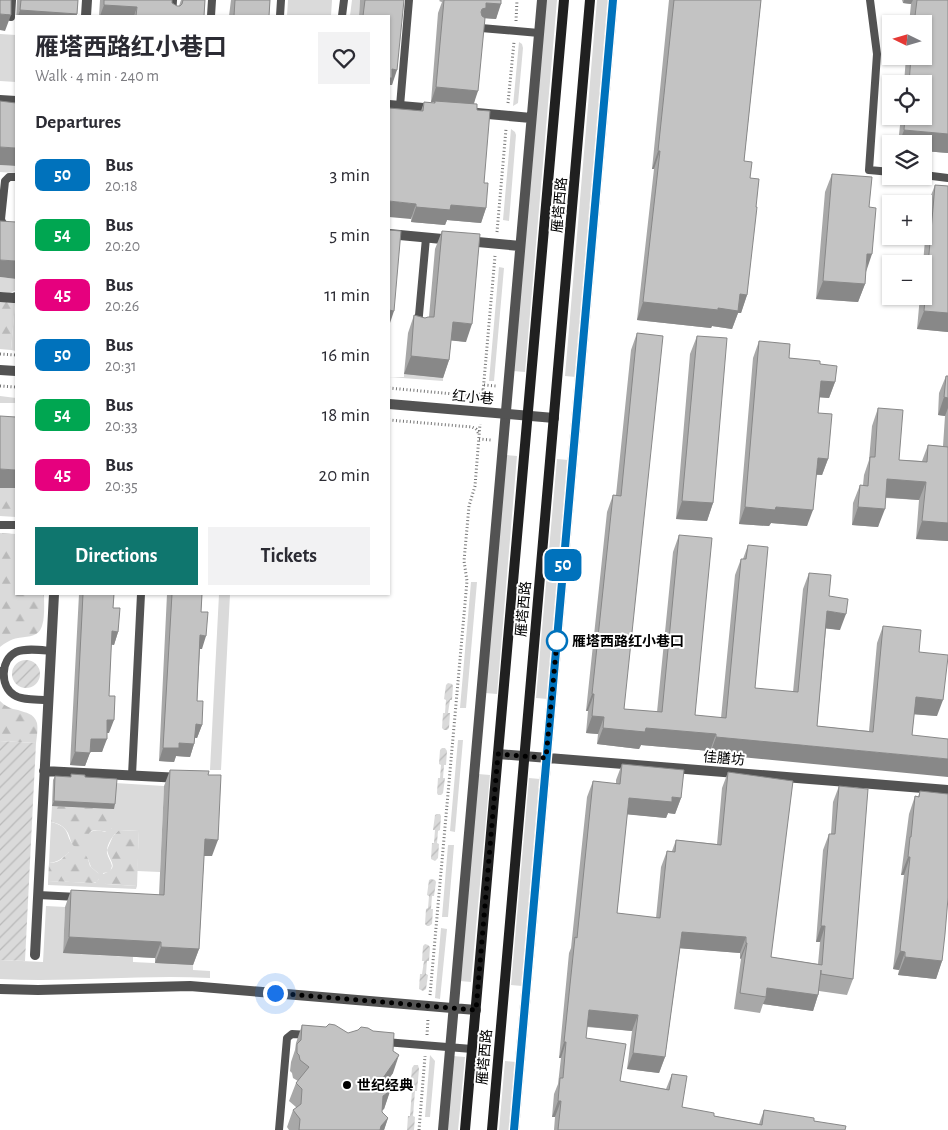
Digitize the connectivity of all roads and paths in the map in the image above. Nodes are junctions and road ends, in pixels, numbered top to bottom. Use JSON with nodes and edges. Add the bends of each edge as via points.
{"nodes":[{"id":1,"x":12,"y":0,"type":"edge"},
{"id":2,"x":86,"y":0,"type":"edge"},
{"id":3,"x":173,"y":0,"type":"edge"},
{"id":4,"x":212,"y":0,"type":"edge"},
{"id":5,"x":281,"y":0,"type":"edge"},
{"id":6,"x":344,"y":0,"type":"edge"},
{"id":7,"x":409,"y":0,"type":"edge"},
{"id":8,"x":542,"y":0,"type":"edge"},
{"id":9,"x":564,"y":0,"type":"edge"},
{"id":10,"x":590,"y":0,"type":"edge"},
{"id":11,"x":613,"y":0,"type":"edge"},
{"id":12,"x":870,"y":0,"type":"edge"},
{"id":13,"x":86,"y":15,"type":"edge"},
{"id":14,"x":172,"y":15,"type":"edge"},
{"id":15,"x":211,"y":15,"type":"edge"},
{"id":16,"x":280,"y":15,"type":"edge"},
{"id":17,"x":342,"y":15,"type":"edge"},
{"id":18,"x":10,"y":17,"type":"edge"},
{"id":19,"x":481,"y":28,"type":"edge"},
{"id":20,"x":539,"y":33,"type":"junction"},
{"id":21,"x":0,"y":100,"type":"edge"},
{"id":22,"x":15,"y":101,"type":"edge"},
{"id":23,"x":390,"y":105,"type":"edge"},
{"id":24,"x":400,"y":106,"type":"junction"},
{"id":25,"x":449,"y":110,"type":"edge"},
{"id":26,"x":468,"y":112,"type":"edge"},
{"id":27,"x":531,"y":118,"type":"junction"},
{"id":28,"x":882,"y":171,"type":"edge"},
{"id":29,"x":15,"y":177,"type":"edge"},
{"id":30,"x":932,"y":177,"type":"edge"},
{"id":31,"x":948,"y":178,"type":"edge"},
{"id":32,"x":15,"y":228,"type":"edge"},
{"id":33,"x":390,"y":234,"type":"edge"},
{"id":34,"x":426,"y":238,"type":"junction"},
{"id":35,"x":520,"y":246,"type":"junction"},
{"id":36,"x":0,"y":297,"type":"edge"},
{"id":37,"x":15,"y":298,"type":"edge"},
{"id":38,"x":418,"y":330,"type":"edge"},
{"id":39,"x":0,"y":354,"type":"edge"},
{"id":40,"x":15,"y":356,"type":"edge"},
{"id":41,"x":0,"y":370,"type":"edge"},
{"id":42,"x":15,"y":371,"type":"edge"},
{"id":43,"x":0,"y":386,"type":"edge"},
{"id":44,"x":15,"y":387,"type":"edge"},
{"id":45,"x":483,"y":389,"type":"dead end"},
{"id":46,"x":390,"y":404,"type":"edge"},
{"id":47,"x":481,"y":412,"type":"junction"},
{"id":48,"x":506,"y":414,"type":"junction"},
{"id":49,"x":528,"y":416,"type":"junction"},
{"id":50,"x":554,"y":418,"type":"junction"},
{"id":51,"x":390,"y":420,"type":"edge"},
{"id":52,"x":479,"y":436,"type":"junction"},
{"id":53,"x":0,"y":525,"type":"edge"},
{"id":54,"x":15,"y":526,"type":"edge"},
{"id":55,"x":54,"y":595,"type":"edge"},
{"id":56,"x":141,"y":595,"type":"edge"},
{"id":57,"x":51,"y":651,"type":"junction"},
{"id":58,"x":1,"y":672,"type":"edge"},
{"id":59,"x":48,"y":700,"type":"junction"},
{"id":60,"x":498,"y":754,"type":"junction"},
{"id":61,"x":524,"y":756,"type":"junction"},
{"id":62,"x":546,"y":758,"type":"junction"},
{"id":63,"x":44,"y":770,"type":"junction"},
{"id":64,"x":132,"y":775,"type":"junction"},
{"id":65,"x":190,"y":778,"type":"edge"},
{"id":66,"x":948,"y":790,"type":"edge"},
{"id":67,"x":38,"y":895,"type":"junction"},
{"id":68,"x":86,"y":897,"type":"edge"},
{"id":69,"x":35,"y":955,"type":"dead end"},
{"id":70,"x":0,"y":989,"type":"edge"},
{"id":71,"x":429,"y":1006,"type":"junction"},
{"id":72,"x":454,"y":1008,"type":"junction"},
{"id":73,"x":476,"y":1010,"type":"junction"},
{"id":74,"x":314,"y":1036,"type":"edge"},
{"id":75,"x":379,"y":1041,"type":"edge"},
{"id":76,"x":426,"y":1045,"type":"junction"},
{"id":77,"x":450,"y":1048,"type":"junction"},
{"id":78,"x":472,"y":1050,"type":"junction"},
{"id":79,"x":279,"y":1130,"type":"edge"},
{"id":80,"x":419,"y":1130,"type":"edge"},
{"id":81,"x":443,"y":1130,"type":"edge"},
{"id":82,"x":465,"y":1130,"type":"edge"},
{"id":83,"x":492,"y":1130,"type":"edge"},
{"id":84,"x":514,"y":1130,"type":"edge"}],
"edges":[{"from":1,"to":18,"type":"lane"},
{"from":2,"to":13,"type":"street"},
{"from":3,"to":14,"type":"lane"},
{"from":4,"to":15,"type":"lane"},
{"from":5,"to":16,"type":"lane"},
{"from":6,"to":17,"type":"lane"},
{"from":7,"to":24,"type":"lane"},
{"from":8,"to":20,"type":"street"},
{"from":9,"to":49,"type":"main road","name":"雁塔西路"},
{"from":10,"to":50,"type":"main road","name":"雁塔西路"},
{"from":11,"to":62,"type":"street"},
{"from":12,"to":28,"type":"lane","via":[[877,54],[868,170]]},
{"from":19,"to":20,"type":"lane"},
{"from":20,"to":27,"type":"street"},
{"from":21,"to":22,"type":"street"},
{"from":23,"to":24,"type":"street"},
{"from":24,"to":25,"type":"street"},
{"from":26,"to":27,"type":"street"},
{"from":27,"to":35,"type":"street"},
{"from":29,"to":32,"type":"lane","via":[[5,181],[1,219],[5,226]]},
{"from":30,"to":31,"type":"lane"},
{"from":33,"to":34,"type":"street"},
{"from":34,"to":35,"type":"street"},
{"from":34,"to":38,"type":"lane"},
{"from":35,"to":48,"type":"street"},
{"from":36,"to":37,"type":"street"},
{"from":39,"to":40,"type":"path"},
{"from":41,"to":42,"type":"street"},
{"from":43,"to":44,"type":"path"},
{"from":45,"to":47,"type":"path"},
{"from":46,"to":47,"type":"street","name":"红小巷"},
{"from":47,"to":48,"type":"street","name":"红小巷"},
{"from":47,"to":52,"type":"path"},
{"from":48,"to":49,"type":"street","name":"红小巷"},
{"from":48,"to":72,"type":"street"},
{"from":49,"to":50,"type":"street","name":"红小巷"},
{"from":49,"to":60,"type":"main road","name":"雁塔西路"},
{"from":50,"to":61,"type":"main road","name":"雁塔西路"},
{"from":51,"to":52,"type":"path","via":[[472,427],[479,431]]},
{"from":52,"to":71,"type":"path","via":[[464,561],[467,581]]},
{"from":53,"to":54,"type":"lane"},
{"from":55,"to":57,"type":"street"},
{"from":56,"to":64,"type":"lane"},
{"from":57,"to":58,"type":"lane","via":[[17,651],[9,656]]},
{"from":57,"to":59,"type":"street"},
{"from":58,"to":59,"type":"lane","via":[[2,682],[15,696]]},
{"from":59,"to":63,"type":"street"},
{"from":60,"to":61,"type":"street","name":"佳膳坊"},
{"from":60,"to":73,"type":"main road","name":"雁塔西路"},
{"from":61,"to":62,"type":"street","name":"佳膳坊"},
{"from":61,"to":83,"type":"main road","name":"雁塔西路"},
{"from":62,"to":66,"type":"street","name":"佳膳坊"},
{"from":62,"to":84,"type":"street"},
{"from":63,"to":64,"type":"street"},
{"from":63,"to":67,"type":"street"},
{"from":64,"to":65,"type":"street"},
{"from":67,"to":68,"type":"lane"},
{"from":67,"to":69,"type":"street"},
{"from":70,"to":71,"type":"street","via":[[197,986]]},
{"from":71,"to":72,"type":"street"},
{"from":71,"to":76,"type":"path"},
{"from":72,"to":73,"type":"street"},
{"from":72,"to":77,"type":"street"},
{"from":73,"to":78,"type":"main road","name":"雁塔西路"},
{"from":74,"to":79,"type":"lane","via":[[295,1034],[288,1038]]},
{"from":75,"to":76,"type":"lane"},
{"from":76,"to":77,"type":"lane"},
{"from":76,"to":80,"type":"path"},
{"from":77,"to":78,"type":"lane"},
{"from":77,"to":81,"type":"street"},
{"from":78,"to":82,"type":"main road","name":"雁塔西路"}]}
